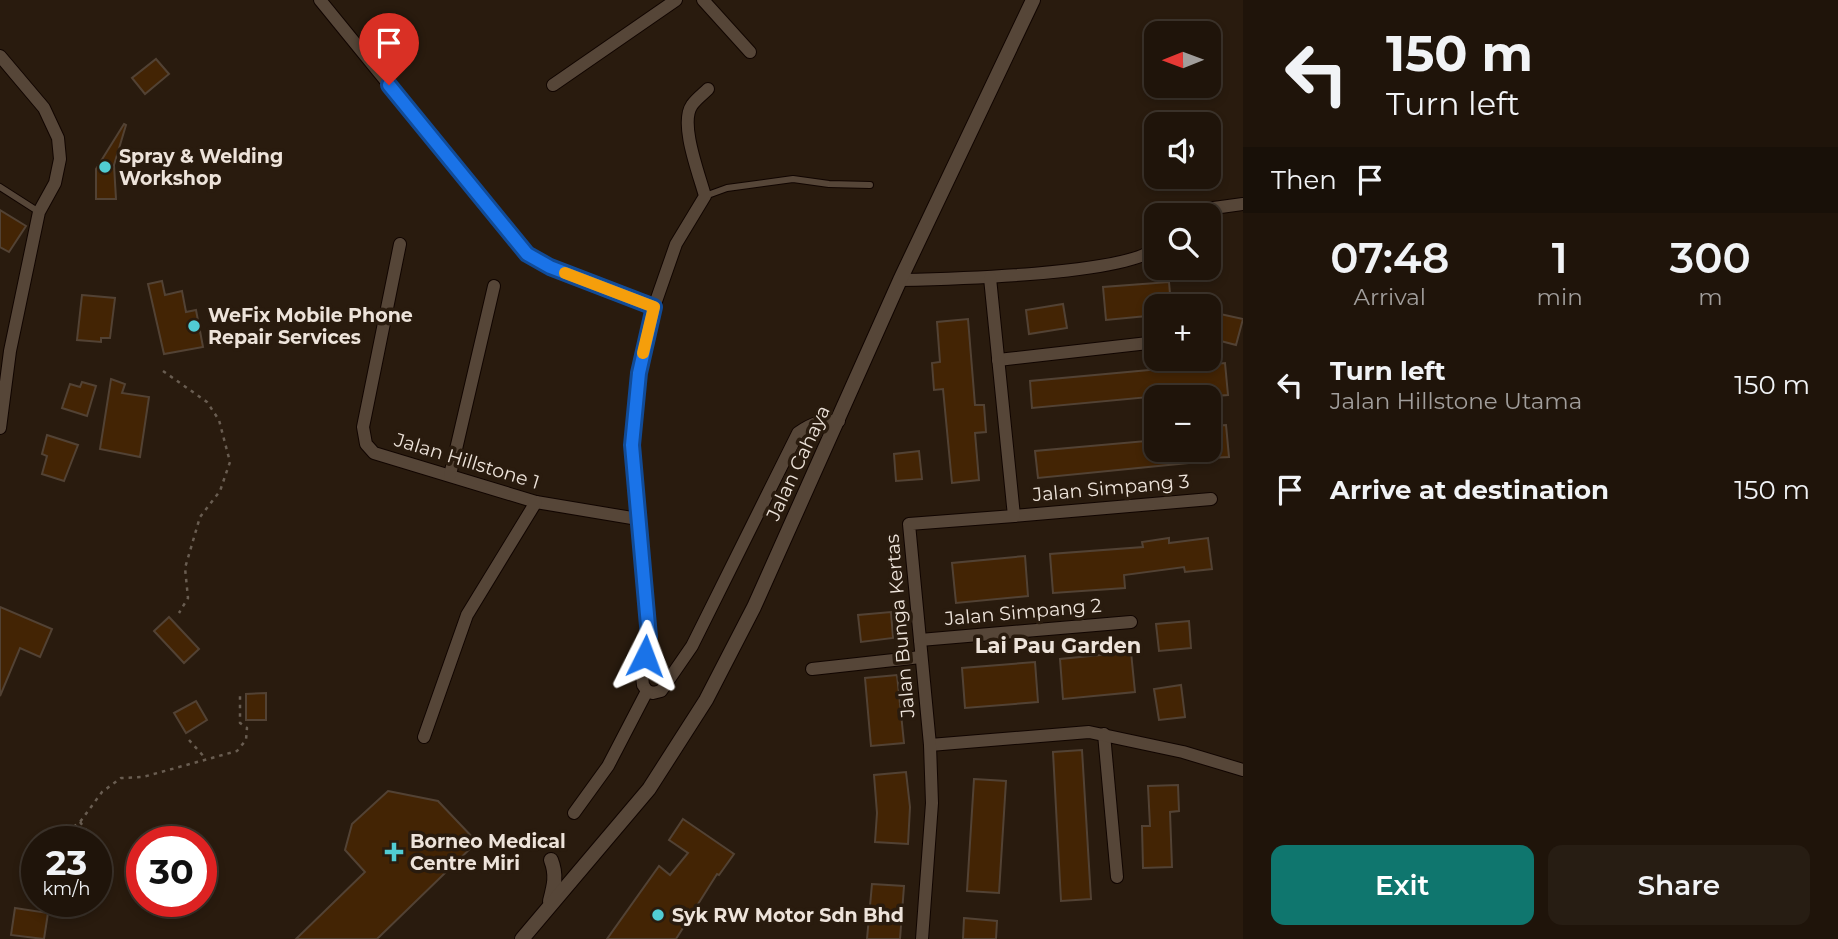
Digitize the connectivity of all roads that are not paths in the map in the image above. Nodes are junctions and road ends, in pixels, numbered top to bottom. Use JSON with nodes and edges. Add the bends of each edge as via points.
{"nodes":[{"id":1,"x":320,"y":0,"type":"edge"},
{"id":2,"x":676,"y":0,"type":"edge"},
{"id":3,"x":703,"y":0,"type":"edge"},
{"id":4,"x":1032,"y":0,"type":"edge"},
{"id":5,"x":750,"y":52,"type":"dead end"},
{"id":6,"x":0,"y":56,"type":"edge"},
{"id":7,"x":553,"y":85,"type":"dead end"},
{"id":8,"x":708,"y":89,"type":"dead end"},
{"id":9,"x":870,"y":185,"type":"dead end"},
{"id":10,"x":0,"y":187,"type":"edge"},
{"id":11,"x":705,"y":196,"type":"junction"},
{"id":12,"x":1243,"y":204,"type":"edge"},
{"id":13,"x":1221,"y":207,"type":"edge"},
{"id":14,"x":39,"y":212,"type":"junction"},
{"id":15,"x":400,"y":244,"type":"dead end"},
{"id":16,"x":1144,"y":255,"type":"edge"},
{"id":17,"x":990,"y":278,"type":"junction"},
{"id":18,"x":901,"y":280,"type":"junction"},
{"id":19,"x":494,"y":286,"type":"dead end"},
{"id":20,"x":654,"y":307,"type":"junction"},
{"id":21,"x":1144,"y":343,"type":"edge"},
{"id":22,"x":998,"y":360,"type":"junction"},
{"id":23,"x":839,"y":421,"type":"junction"},
{"id":24,"x":0,"y":428,"type":"edge"},
{"id":25,"x":450,"y":475,"type":"junction"},
{"id":26,"x":1211,"y":499,"type":"dead end"},
{"id":27,"x":536,"y":502,"type":"junction"},
{"id":28,"x":1014,"y":516,"type":"junction"},
{"id":29,"x":638,"y":519,"type":"junction"},
{"id":30,"x":1131,"y":621,"type":"dead end"},
{"id":31,"x":919,"y":640,"type":"junction"},
{"id":32,"x":921,"y":657,"type":"junction"},
{"id":33,"x":812,"y":669,"type":"dead end"},
{"id":34,"x":647,"y":691,"type":"junction"},
{"id":35,"x":1104,"y":734,"type":"junction"},
{"id":36,"x":424,"y":737,"type":"dead end"},
{"id":37,"x":930,"y":745,"type":"junction"},
{"id":38,"x":1243,"y":771,"type":"edge"},
{"id":39,"x":574,"y":813,"type":"dead end"},
{"id":40,"x":551,"y":860,"type":"dead end"},
{"id":41,"x":1117,"y":877,"type":"dead end"},
{"id":42,"x":547,"y":909,"type":"junction"},
{"id":43,"x":522,"y":939,"type":"edge"},
{"id":44,"x":922,"y":939,"type":"edge"}],
"edges":[{"from":1,"to":20,"type":"street","via":[[527,254]]},
{"from":2,"to":7,"type":"street"},
{"from":3,"to":5,"type":"street"},
{"from":4,"to":18,"type":"street","name":"Jalan Cahaya"},
{"from":6,"to":14,"type":"street","via":[[44,108],[58,138],[55,183]]},
{"from":8,"to":11,"type":"street","via":[[691,106],[688,119]]},
{"from":9,"to":11,"type":"lane","via":[[793,179],[727,188]]},
{"from":10,"to":14,"type":"lane"},
{"from":11,"to":20,"type":"street","via":[[676,244]]},
{"from":12,"to":13,"type":"street"},
{"from":14,"to":24,"type":"street","via":[[10,351]]},
{"from":15,"to":25,"type":"street","name":"Jalan Hillstone 1","via":[[363,427],[366,444],[374,453]]},
{"from":16,"to":17,"type":"street","via":[[1117,263]]},
{"from":17,"to":18,"type":"street"},
{"from":17,"to":22,"type":"street"},
{"from":18,"to":23,"type":"street","name":"Jalan Cahaya"},
{"from":19,"to":25,"type":"street"},
{"from":20,"to":29,"type":"street","via":[[639,373],[632,445]]},
{"from":21,"to":22,"type":"street"},
{"from":22,"to":28,"type":"street"},
{"from":23,"to":34,"type":"street","via":[[823,420],[799,433],[692,646],[661,691]]},
{"from":23,"to":42,"type":"street","name":"Jalan Cahaya","via":[[706,700],[649,789]]},
{"from":25,"to":27,"type":"street","name":"Jalan Hillstone 1"},
{"from":26,"to":28,"type":"street","name":"Jalan Simpang 3"},
{"from":27,"to":29,"type":"street","name":"Jalan Hillstone 1"},
{"from":27,"to":36,"type":"street","via":[[467,615]]},
{"from":28,"to":31,"type":"street","name":"Jalan Bunga Kertas","via":[[909,524]]},
{"from":29,"to":34,"type":"street","via":[[649,637],[642,676]]},
{"from":30,"to":31,"type":"street","name":"Jalan Simpang 2"},
{"from":31,"to":32,"type":"street","name":"Jalan Bunga Kertas"},
{"from":32,"to":33,"type":"street"},
{"from":32,"to":37,"type":"street","name":"Jalan Bunga Kertas"},
{"from":34,"to":39,"type":"street","via":[[608,766]]},
{"from":35,"to":37,"type":"street"},
{"from":35,"to":38,"type":"street"},
{"from":35,"to":41,"type":"street"},
{"from":37,"to":44,"type":"street","name":"Jalan Bunga Kertas","via":[[932,803]]},
{"from":40,"to":42,"type":"street","via":[[555,879]]},
{"from":42,"to":43,"type":"street","name":"Jalan Cahaya"}]}
